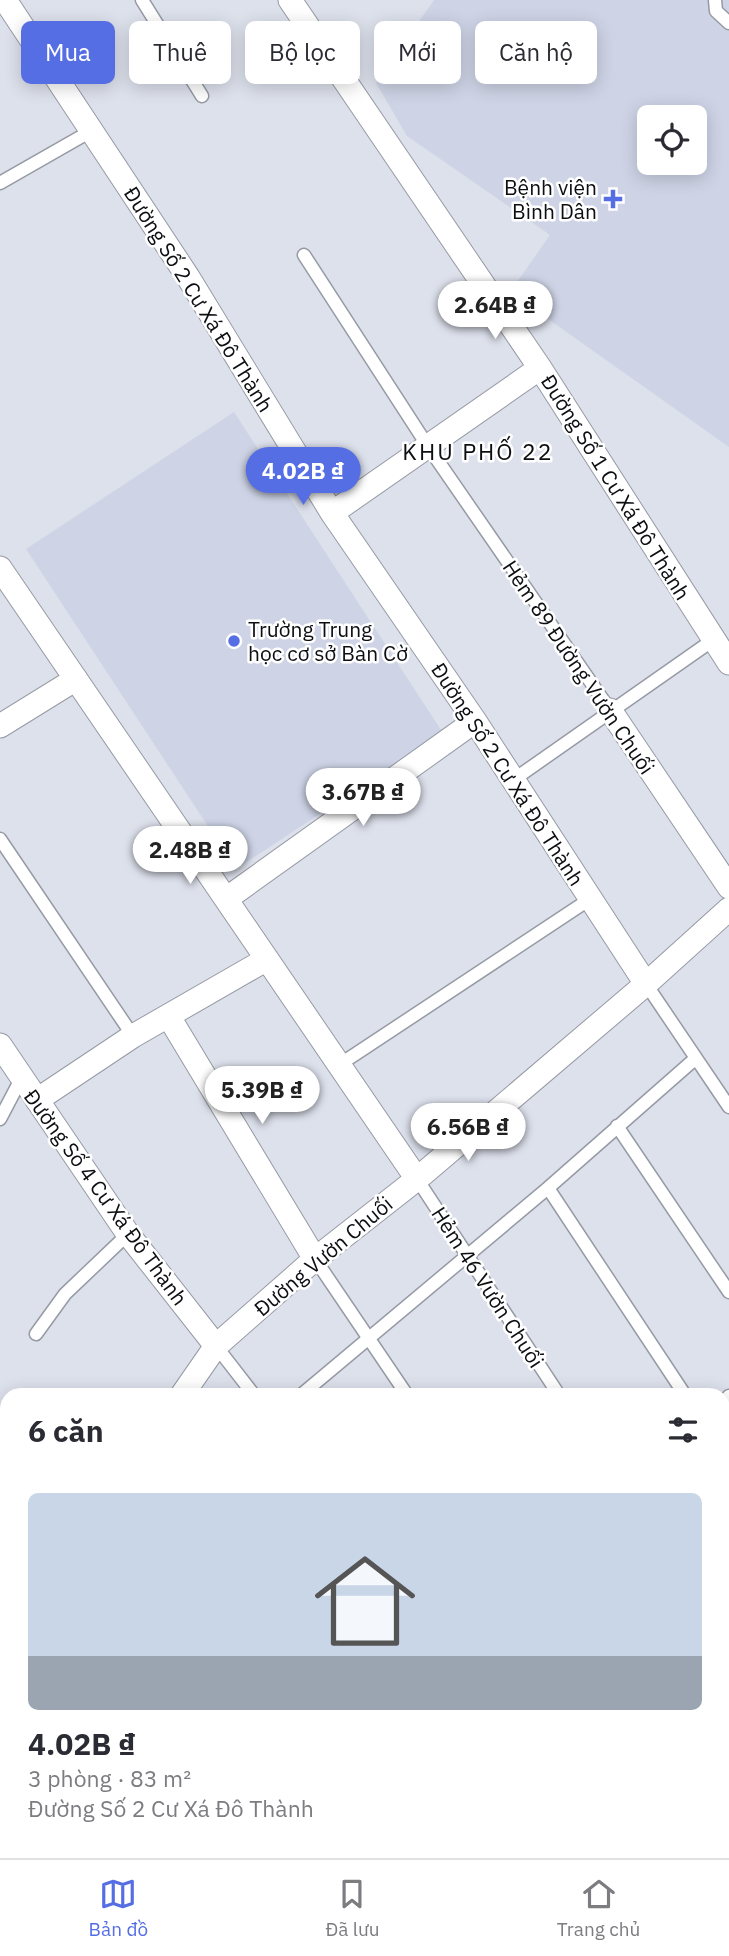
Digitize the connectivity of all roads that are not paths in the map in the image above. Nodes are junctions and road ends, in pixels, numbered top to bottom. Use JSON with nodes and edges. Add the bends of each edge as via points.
{"nodes":[{"id":1,"x":5,"y":0,"type":"edge"},
{"id":2,"x":142,"y":0,"type":"edge"},
{"id":3,"x":290,"y":0,"type":"edge"},
{"id":4,"x":715,"y":0,"type":"edge"},
{"id":5,"x":729,"y":23,"type":"edge"},
{"id":6,"x":202,"y":96,"type":"dead end"},
{"id":7,"x":91,"y":131,"type":"junction"},
{"id":8,"x":0,"y":183,"type":"edge"},
{"id":9,"x":304,"y":255,"type":"dead end"},
{"id":10,"x":540,"y":368,"type":"junction"},
{"id":11,"x":429,"y":448,"type":"junction"},
{"id":12,"x":332,"y":513,"type":"junction"},
{"id":13,"x":0,"y":568,"type":"edge"},
{"id":14,"x":713,"y":639,"type":"junction"},
{"id":15,"x":729,"y":663,"type":"edge"},
{"id":16,"x":76,"y":678,"type":"junction"},
{"id":17,"x":610,"y":710,"type":"junction"},
{"id":18,"x":475,"y":721,"type":"junction"},
{"id":19,"x":0,"y":726,"type":"edge"},
{"id":20,"x":513,"y":780,"type":"junction"},
{"id":21,"x":0,"y":839,"type":"edge"},
{"id":22,"x":729,"y":887,"type":"edge"},
{"id":23,"x":226,"y":899,"type":"junction"},
{"id":24,"x":590,"y":899,"type":"junction"},
{"id":25,"x":729,"y":909,"type":"edge"},
{"id":26,"x":267,"y":959,"type":"junction"},
{"id":27,"x":646,"y":984,"type":"junction"},
{"id":28,"x":169,"y":1017,"type":"junction"},
{"id":29,"x":133,"y":1036,"type":"junction"},
{"id":30,"x":0,"y":1045,"type":"edge"},
{"id":31,"x":696,"y":1058,"type":"junction"},
{"id":32,"x":339,"y":1065,"type":"junction"},
{"id":33,"x":21,"y":1079,"type":"junction"},
{"id":34,"x":37,"y":1100,"type":"junction"},
{"id":35,"x":729,"y":1107,"type":"edge"},
{"id":36,"x":0,"y":1119,"type":"edge"},
{"id":37,"x":617,"y":1126,"type":"junction"},
{"id":38,"x":416,"y":1178,"type":"junction"},
{"id":39,"x":548,"y":1188,"type":"junction"},
{"id":40,"x":128,"y":1234,"type":"junction"},
{"id":41,"x":468,"y":1256,"type":"junction"},
{"id":42,"x":315,"y":1259,"type":"junction"},
{"id":43,"x":729,"y":1292,"type":"edge"},
{"id":44,"x":36,"y":1334,"type":"dead end"},
{"id":45,"x":369,"y":1338,"type":"junction"},
{"id":46,"x":216,"y":1346,"type":"junction"},
{"id":47,"x":187,"y":1388,"type":"edge"},
{"id":48,"x":249,"y":1388,"type":"edge"},
{"id":49,"x":309,"y":1388,"type":"edge"},
{"id":50,"x":402,"y":1388,"type":"edge"},
{"id":51,"x":554,"y":1388,"type":"edge"},
{"id":52,"x":680,"y":1388,"type":"edge"}],
"edges":[{"from":1,"to":7,"type":"street","name":"Ðường Số 2 Cư Xá Đô Thành"},
{"from":2,"to":6,"type":"lane"},
{"from":3,"to":10,"type":"street","name":"Ðường Số 1 Cư Xá Đô Thành"},
{"from":4,"to":5,"type":"lane","via":[[716,10]]},
{"from":7,"to":8,"type":"lane"},
{"from":7,"to":12,"type":"street","name":"Ðường Số 2 Cư Xá Đô Thành","via":[[188,277]]},
{"from":9,"to":11,"type":"lane","name":"Hẻm 89 Đường Vườn Chuối"},
{"from":10,"to":11,"type":"street"},
{"from":10,"to":14,"type":"street","name":"Ðường Số 1 Cư Xá Đô Thành"},
{"from":11,"to":12,"type":"street"},
{"from":11,"to":17,"type":"lane","name":"Hẻm 89 Đường Vườn Chuối"},
{"from":12,"to":18,"type":"street","name":"Ðường Số 2 Cư Xá Đô Thành"},
{"from":13,"to":16,"type":"street"},
{"from":14,"to":15,"type":"street","name":"Ðường Số 1 Cư Xá Đô Thành"},
{"from":14,"to":17,"type":"lane"},
{"from":16,"to":19,"type":"street"},
{"from":16,"to":23,"type":"street"},
{"from":17,"to":20,"type":"lane"},
{"from":17,"to":22,"type":"street","name":"Hẻm 89 Đường Vườn Chuối"},
{"from":18,"to":20,"type":"street","name":"Ðường Số 2 Cư Xá Đô Thành"},
{"from":18,"to":23,"type":"street"},
{"from":20,"to":24,"type":"street","name":"Ðường Số 2 Cư Xá Đô Thành"},
{"from":21,"to":29,"type":"lane"},
{"from":23,"to":26,"type":"street"},
{"from":24,"to":27,"type":"street","name":"Ðường Số 2 Cư Xá Đô Thành"},
{"from":24,"to":32,"type":"lane"},
{"from":25,"to":27,"type":"street","name":"Đường Vườn Chuối"},
{"from":26,"to":28,"type":"street"},
{"from":26,"to":32,"type":"street"},
{"from":27,"to":31,"type":"lane"},
{"from":27,"to":38,"type":"street","name":"Đường Vườn Chuối"},
{"from":28,"to":29,"type":"street"},
{"from":28,"to":42,"type":"street"},
{"from":29,"to":34,"type":"street"},
{"from":30,"to":33,"type":"street","name":"Ðường Số 4 Cư Xá Đô Thành"},
{"from":31,"to":35,"type":"lane"},
{"from":31,"to":37,"type":"lane"},
{"from":32,"to":38,"type":"street"},
{"from":33,"to":34,"type":"street","name":"Ðường Số 4 Cư Xá Đô Thành"},
{"from":33,"to":36,"type":"lane"},
{"from":34,"to":40,"type":"street","name":"Ðường Số 4 Cư Xá Đô Thành"},
{"from":37,"to":39,"type":"lane"},
{"from":37,"to":43,"type":"lane"},
{"from":38,"to":41,"type":"lane","name":"Hẻm 46 Vườn Chuối"},
{"from":38,"to":42,"type":"street","name":"Đường Vườn Chuối"},
{"from":39,"to":41,"type":"lane"},
{"from":39,"to":52,"type":"lane"},
{"from":40,"to":44,"type":"lane","via":[[65,1294]]},
{"from":40,"to":46,"type":"street","name":"Ðường Số 4 Cư Xá Đô Thành"},
{"from":41,"to":45,"type":"lane"},
{"from":41,"to":51,"type":"lane","name":"Hẻm 46 Vườn Chuối"},
{"from":42,"to":45,"type":"lane"},
{"from":42,"to":46,"type":"street","name":"Đường Vườn Chuối"},
{"from":45,"to":49,"type":"lane"},
{"from":45,"to":50,"type":"lane"},
{"from":46,"to":47,"type":"street","name":"Đường Vườn Chuối"},
{"from":46,"to":48,"type":"lane"}]}
